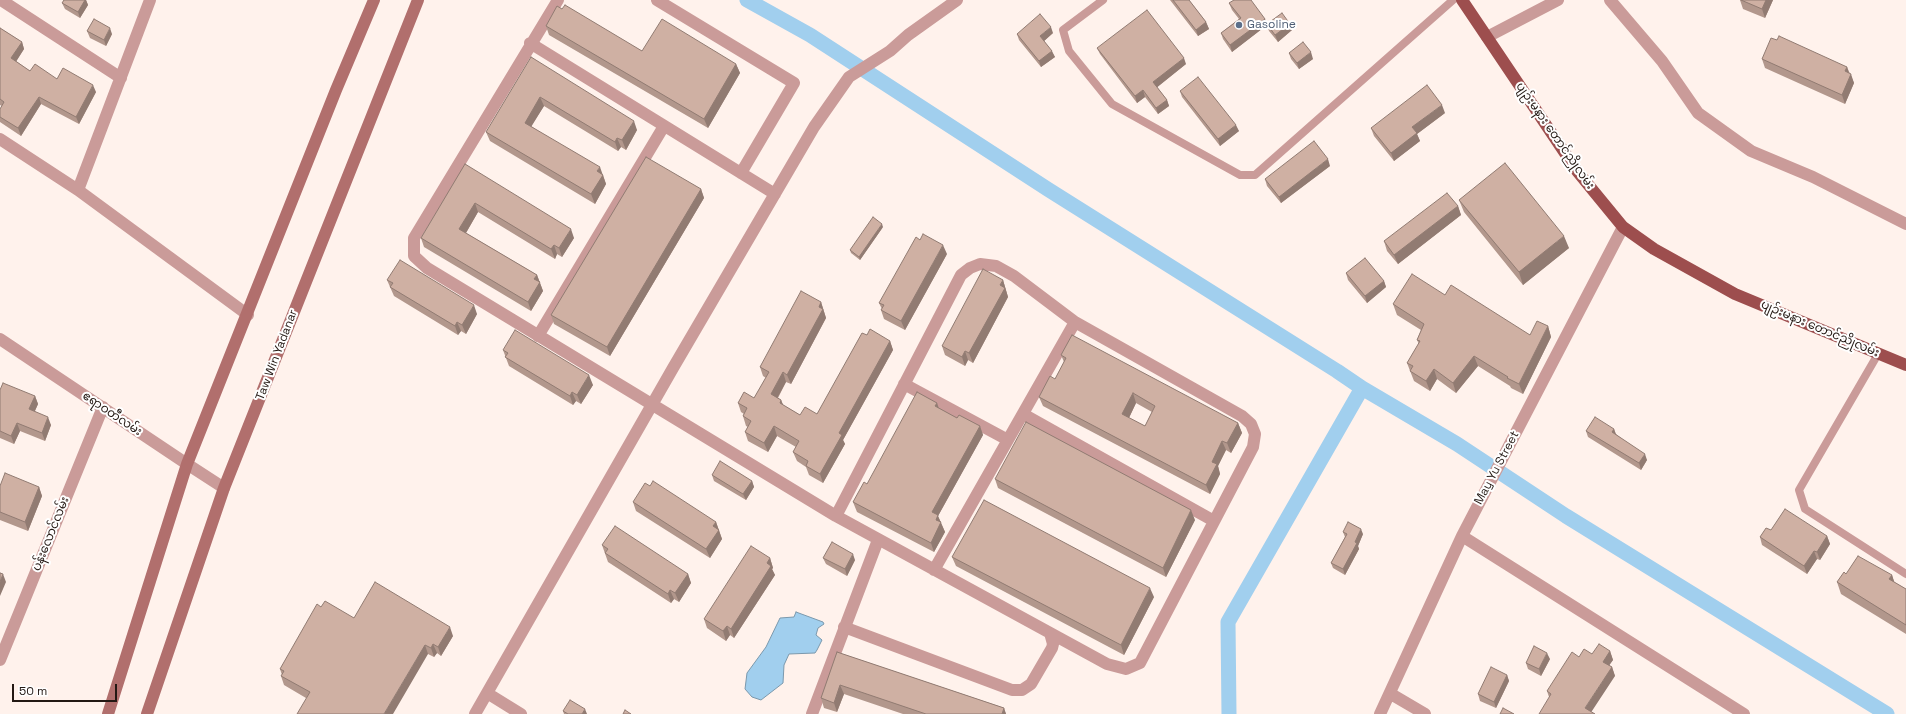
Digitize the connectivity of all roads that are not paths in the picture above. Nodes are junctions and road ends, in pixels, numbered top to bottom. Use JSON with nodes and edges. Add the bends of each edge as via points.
{"nodes":[{"id":1,"x":1,"y":0,"type":"edge"},
{"id":2,"x":150,"y":0,"type":"edge"},
{"id":3,"x":374,"y":0,"type":"edge"},
{"id":4,"x":418,"y":0,"type":"edge"},
{"id":5,"x":558,"y":0,"type":"edge"},
{"id":6,"x":657,"y":0,"type":"edge"},
{"id":7,"x":957,"y":0,"type":"edge"},
{"id":8,"x":1103,"y":0,"type":"edge"},
{"id":9,"x":1453,"y":0,"type":"edge"},
{"id":10,"x":1462,"y":0,"type":"edge"},
{"id":11,"x":1558,"y":0,"type":"edge"},
{"id":12,"x":1610,"y":0,"type":"edge"},
{"id":13,"x":1487,"y":37,"type":"junction"},
{"id":14,"x":530,"y":43,"type":"junction"},
{"id":15,"x":121,"y":78,"type":"junction"},
{"id":16,"x":664,"y":126,"type":"junction"},
{"id":17,"x":0,"y":139,"type":"edge"},
{"id":18,"x":741,"y":173,"type":"junction"},
{"id":19,"x":78,"y":190,"type":"junction"},
{"id":20,"x":775,"y":194,"type":"junction"},
{"id":21,"x":1906,"y":224,"type":"edge"},
{"id":22,"x":1623,"y":227,"type":"junction"},
{"id":23,"x":248,"y":315,"type":"junction"},
{"id":24,"x":1075,"y":322,"type":"junction"},
{"id":25,"x":538,"y":336,"type":"junction"},
{"id":26,"x":1,"y":342,"type":"edge"},
{"id":27,"x":1878,"y":354,"type":"junction"},
{"id":28,"x":1906,"y":365,"type":"edge"},
{"id":29,"x":904,"y":384,"type":"junction"},
{"id":30,"x":652,"y":405,"type":"junction"},
{"id":31,"x":103,"y":407,"type":"junction"},
{"id":32,"x":1023,"y":414,"type":"junction"},
{"id":33,"x":1008,"y":440,"type":"junction"},
{"id":34,"x":187,"y":464,"type":"junction"},
{"id":35,"x":224,"y":488,"type":"junction"},
{"id":36,"x":836,"y":516,"type":"junction"},
{"id":37,"x":1214,"y":521,"type":"junction"},
{"id":38,"x":1462,"y":536,"type":"junction"},
{"id":39,"x":878,"y":540,"type":"junction"},
{"id":40,"x":934,"y":570,"type":"junction"},
{"id":41,"x":1906,"y":574,"type":"edge"},
{"id":42,"x":844,"y":627,"type":"junction"},
{"id":43,"x":1050,"y":633,"type":"junction"},
{"id":44,"x":0,"y":660,"type":"edge"},
{"id":45,"x":487,"y":693,"type":"junction"},
{"id":46,"x":1391,"y":694,"type":"junction"},
{"id":47,"x":108,"y":714,"type":"edge"},
{"id":48,"x":147,"y":714,"type":"edge"},
{"id":49,"x":475,"y":714,"type":"edge"},
{"id":50,"x":520,"y":714,"type":"edge"},
{"id":51,"x":812,"y":714,"type":"edge"},
{"id":52,"x":1380,"y":714,"type":"edge"},
{"id":53,"x":1425,"y":714,"type":"edge"},
{"id":54,"x":1744,"y":714,"type":"edge"}],
"edges":[{"from":1,"to":15,"type":"street"},
{"from":2,"to":15,"type":"street"},
{"from":3,"to":23,"type":"main road"},
{"from":4,"to":35,"type":"main road","name":"Taw Win Yadanar"},
{"from":5,"to":14,"type":"street"},
{"from":6,"to":18,"type":"street","via":[[794,83]]},
{"from":7,"to":20,"type":"street","via":[[890,51],[849,78],[814,127]]},
{"from":8,"to":9,"type":"lane","via":[[1063,30],[1069,51],[1112,104],[1240,175],[1255,175]]},
{"from":10,"to":13,"type":"main road","name":"ပျဉ်းမနား တောင်ညိုလမ်း"},
{"from":11,"to":13,"type":"street"},
{"from":12,"to":21,"type":"street","via":[[1662,61],[1698,112],[1751,151],[1813,177]]},
{"from":13,"to":22,"type":"main road","name":"ပျဉ်းမနား တောင်ညိုလမ်း","via":[[1577,171]]},
{"from":14,"to":16,"type":"street"},
{"from":14,"to":25,"type":"street","via":[[414,238],[414,256],[427,268]]},
{"from":15,"to":19,"type":"street"},
{"from":16,"to":18,"type":"street"},
{"from":16,"to":25,"type":"street"},
{"from":17,"to":19,"type":"street"},
{"from":18,"to":20,"type":"street"},
{"from":19,"to":23,"type":"street"},
{"from":20,"to":30,"type":"street"},
{"from":22,"to":27,"type":"main road","name":"ပျဉ်းမနား တောင်ညိုလမ်း","via":[[1654,249],[1735,294]]},
{"from":22,"to":38,"type":"street","name":"May Yu Street"},
{"from":23,"to":34,"type":"main road"},
{"from":24,"to":29,"type":"street","via":[[1014,276],[996,266],[980,264],[961,275]]},
{"from":24,"to":32,"type":"street"},
{"from":24,"to":37,"type":"street","via":[[1242,416],[1251,424],[1254,434],[1253,447]]},
{"from":25,"to":30,"type":"street"},
{"from":26,"to":31,"type":"street","name":"ဧရာဝတီလမ်း"},
{"from":27,"to":28,"type":"main road","name":"ပျဉ်းမနား တောင်ညိုလမ်း"},
{"from":27,"to":41,"type":"lane","via":[[1799,490],[1804,509]]},
{"from":29,"to":33,"type":"street"},
{"from":29,"to":36,"type":"street"},
{"from":30,"to":36,"type":"street"},
{"from":30,"to":45,"type":"street"},
{"from":31,"to":34,"type":"street","name":"ဧရာဝတီလမ်း"},
{"from":31,"to":44,"type":"street","name":"ပန်းလောင်လမ်း"},
{"from":32,"to":33,"type":"street"},
{"from":32,"to":37,"type":"street"},
{"from":33,"to":40,"type":"street"},
{"from":34,"to":35,"type":"street","name":"ဧရာဝတီလမ်း"},
{"from":34,"to":47,"type":"main road"},
{"from":35,"to":48,"type":"main road","name":"Taw Win Yadanar"},
{"from":36,"to":39,"type":"street"},
{"from":37,"to":43,"type":"street","via":[[1140,662],[1126,669],[1107,664]]},
{"from":38,"to":46,"type":"street","name":"May Yu Street"},
{"from":38,"to":54,"type":"street"},
{"from":39,"to":40,"type":"street"},
{"from":39,"to":42,"type":"street"},
{"from":40,"to":43,"type":"street"},
{"from":42,"to":43,"type":"street","via":[[1012,690],[1022,690],[1031,684],[1052,648]]},
{"from":42,"to":51,"type":"street"},
{"from":45,"to":49,"type":"street"},
{"from":45,"to":50,"type":"street"},
{"from":46,"to":52,"type":"street","name":"May Yu Street"},
{"from":46,"to":53,"type":"street"}]}
